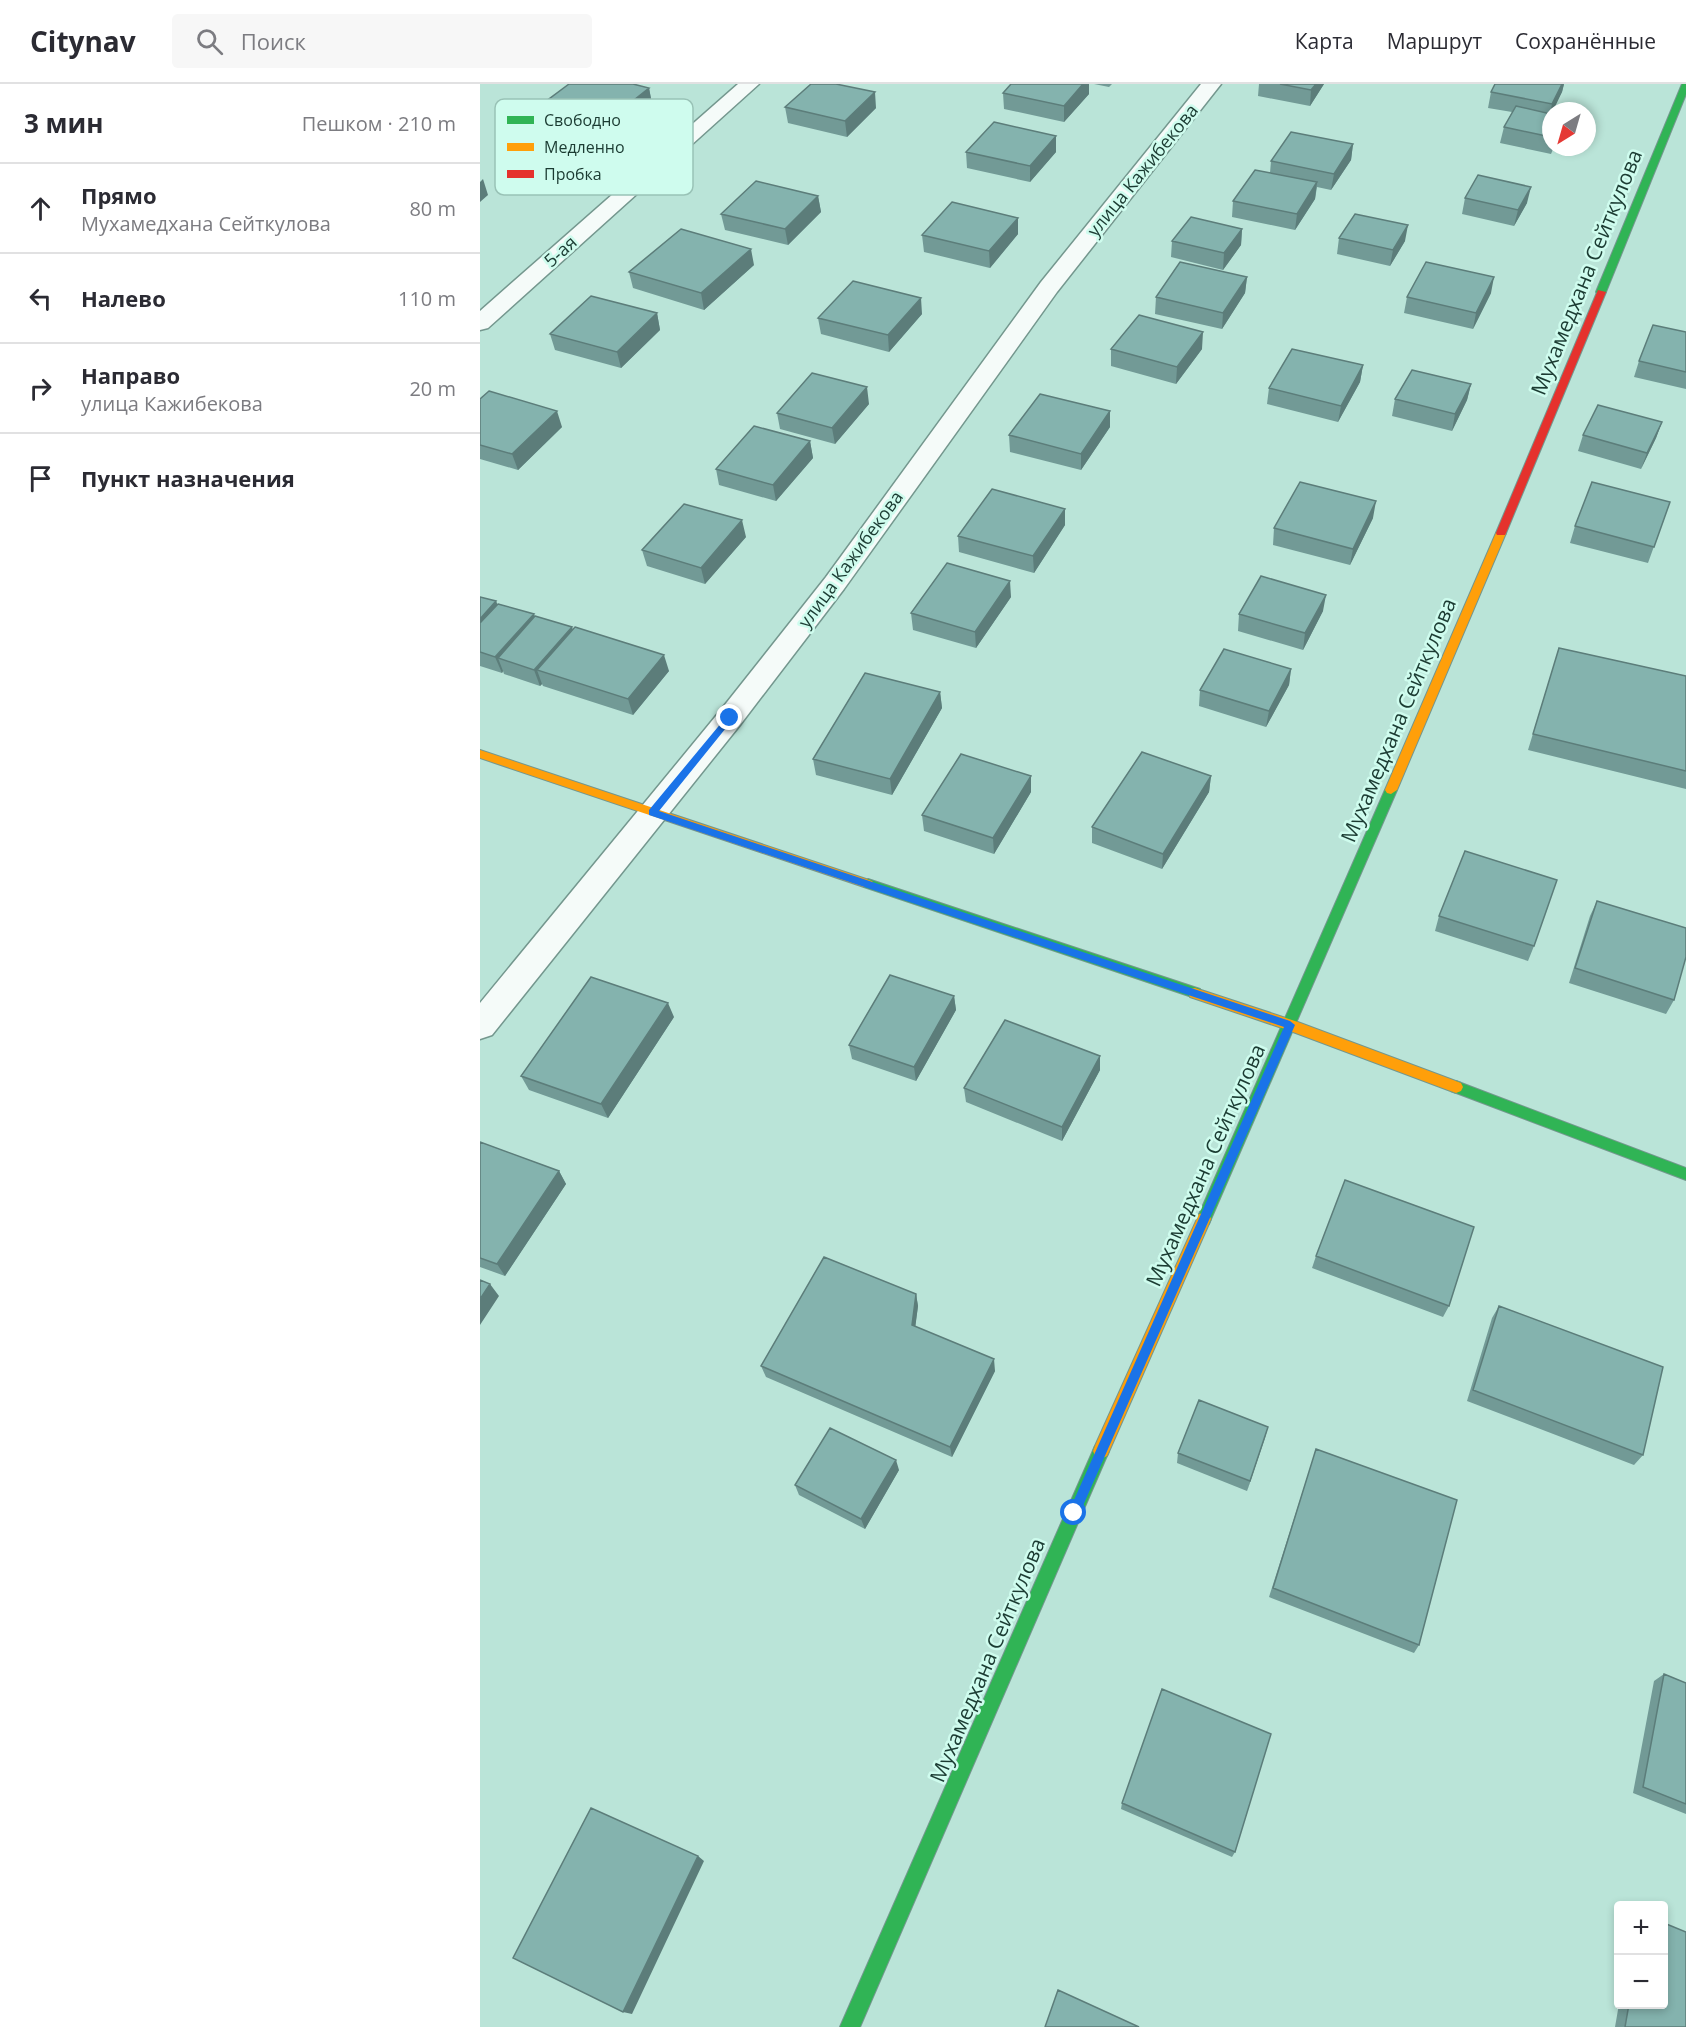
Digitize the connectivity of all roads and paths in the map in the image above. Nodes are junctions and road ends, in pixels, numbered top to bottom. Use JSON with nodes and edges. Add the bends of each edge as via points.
{"nodes":[{"id":1,"x":749,"y":84,"type":"edge"},
{"id":2,"x":1211,"y":84,"type":"edge"},
{"id":3,"x":1686,"y":84,"type":"edge"},
{"id":4,"x":693,"y":134,"type":"edge"},
{"id":5,"x":624,"y":195,"type":"edge"},
{"id":6,"x":480,"y":323,"type":"edge"},
{"id":7,"x":480,"y":754,"type":"edge"},
{"id":8,"x":652,"y":813,"type":"junction"},
{"id":9,"x":1290,"y":1025,"type":"junction"},
{"id":10,"x":480,"y":1026,"type":"edge"},
{"id":11,"x":1686,"y":1174,"type":"edge"},
{"id":12,"x":850,"y":2027,"type":"edge"}],
"edges":[{"from":1,"to":4,"type":"street","name":"5-ая"},
{"from":2,"to":8,"type":"street","name":"улица Кажибекова","via":[[1049,287],[834,583]]},
{"from":3,"to":9,"type":"street","name":"Мухамедхана Сейткулова","via":[[1541,440]]},
{"from":5,"to":6,"type":"street","name":"5-ая"},
{"from":7,"to":8,"type":"street"},
{"from":8,"to":9,"type":"street"},
{"from":8,"to":10,"type":"street","name":"улица Кажибекова"},
{"from":9,"to":11,"type":"street"},
{"from":9,"to":12,"type":"street","name":"Мухамедхана Сейткулова"}]}
